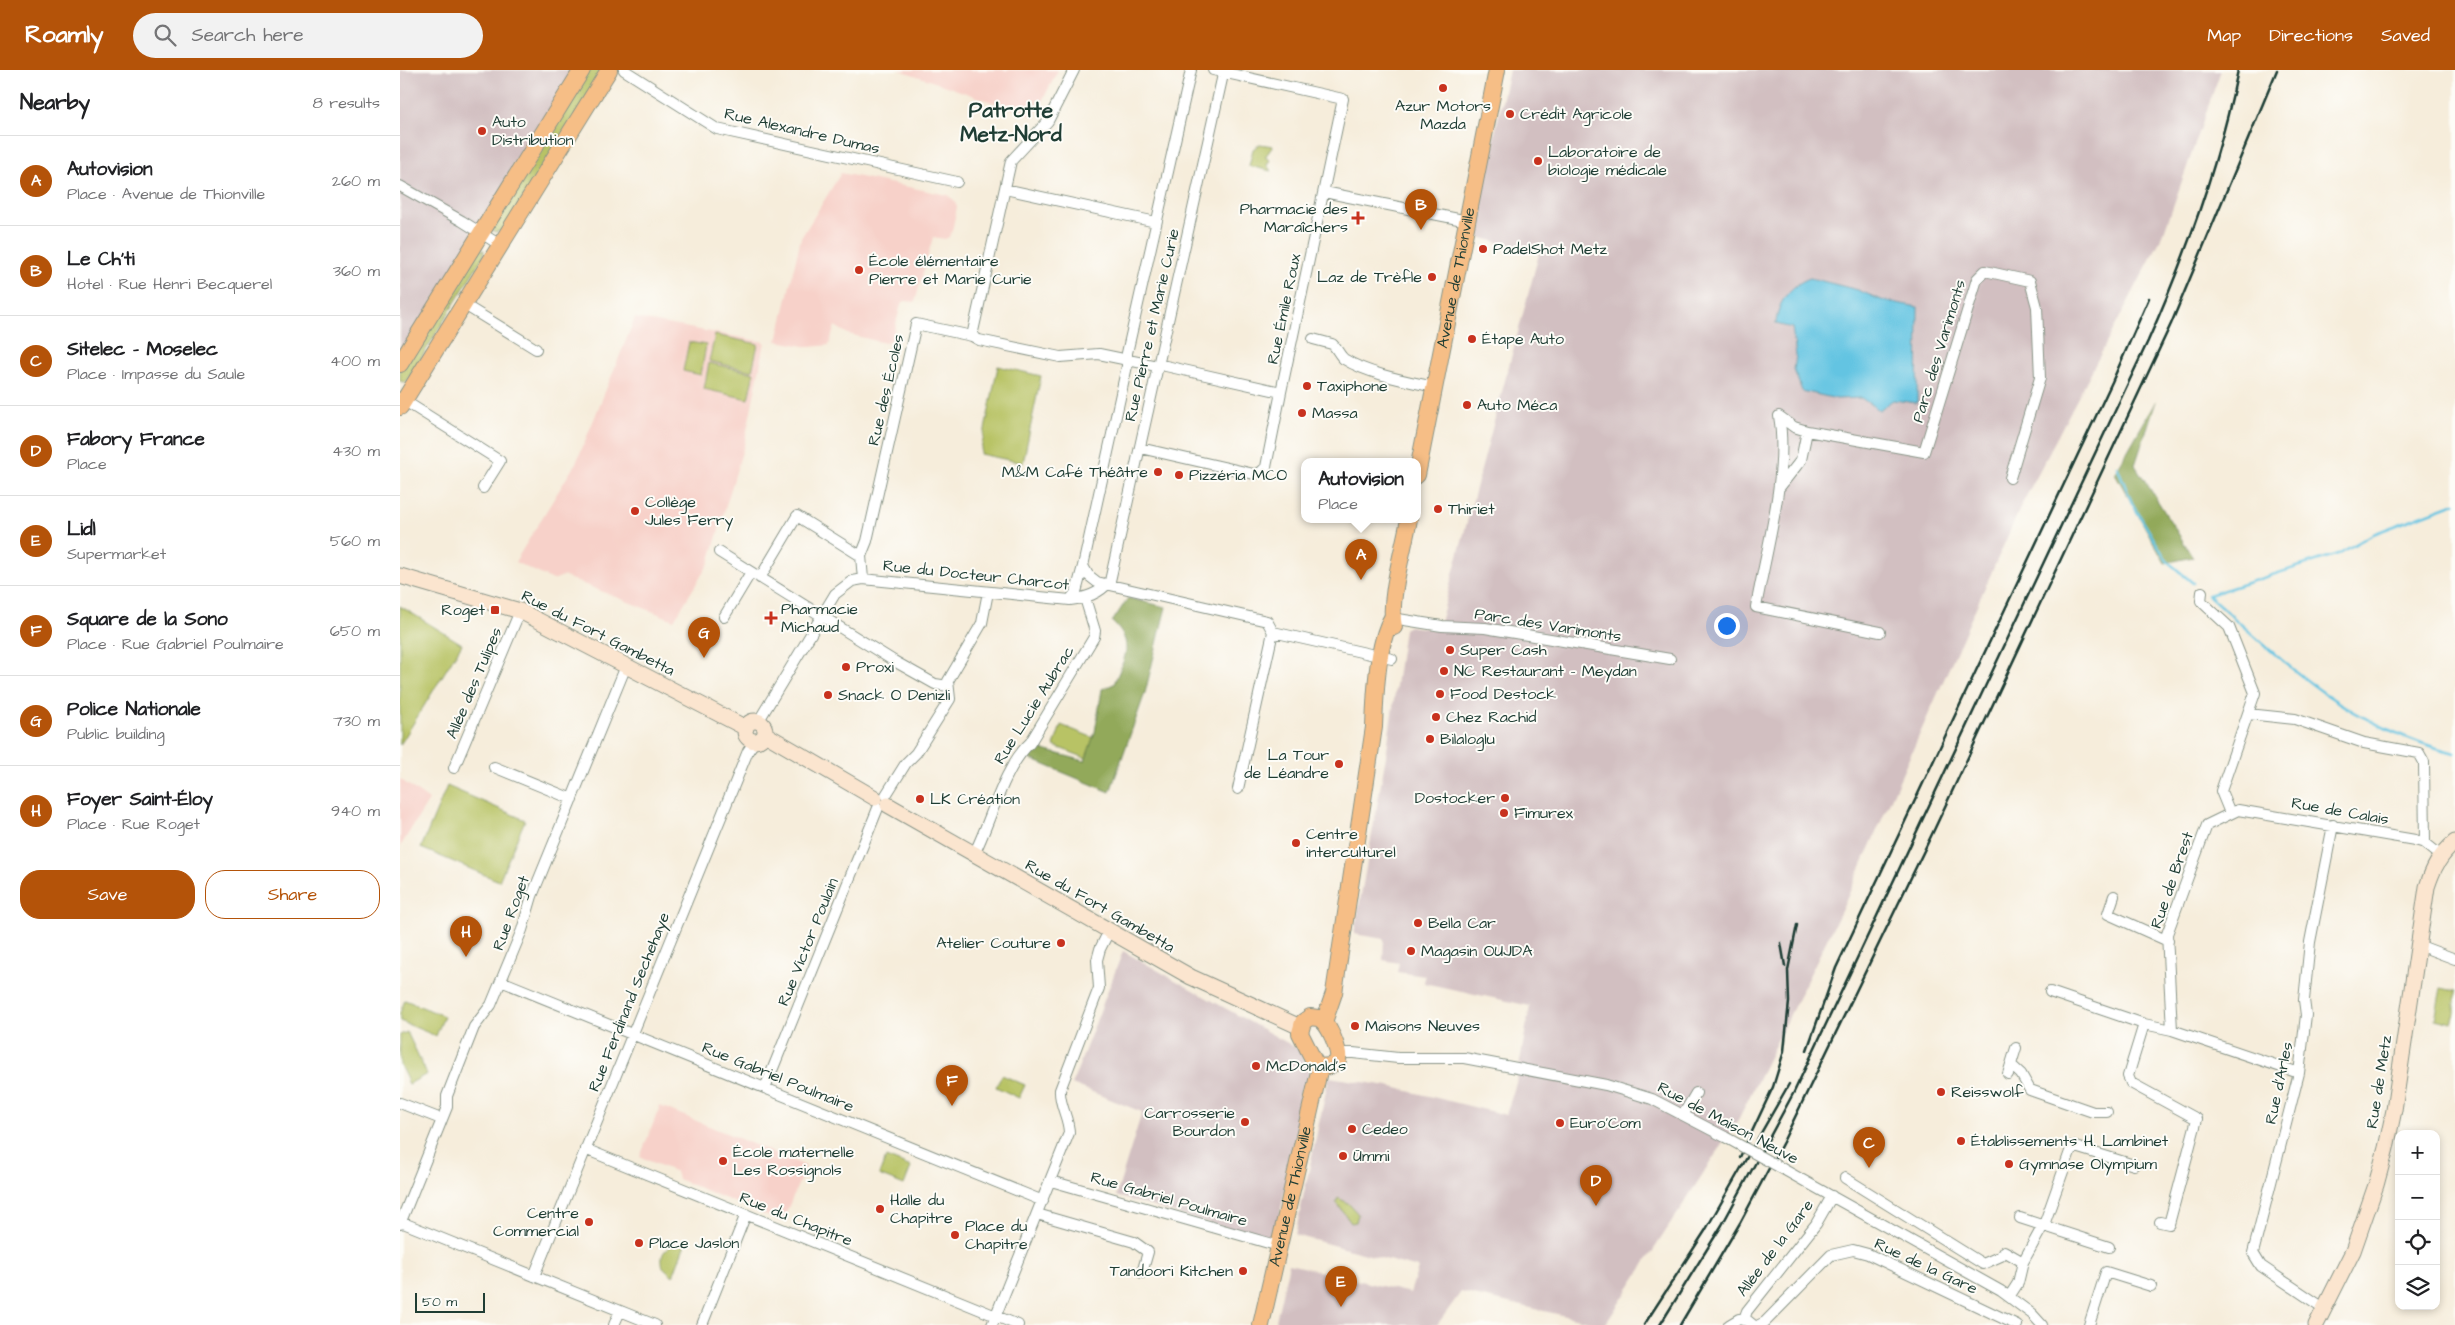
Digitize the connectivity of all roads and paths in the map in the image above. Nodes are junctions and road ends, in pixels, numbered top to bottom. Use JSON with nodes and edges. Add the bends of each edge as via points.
{"nodes":[{"id":1,"x":582,"y":70,"type":"edge"},
{"id":2,"x":609,"y":70,"type":"edge"},
{"id":3,"x":624,"y":70,"type":"edge"},
{"id":4,"x":1074,"y":70,"type":"edge"},
{"id":5,"x":1191,"y":70,"type":"edge"},
{"id":6,"x":1220,"y":71,"type":"edge"},
{"id":7,"x":1498,"y":74,"type":"edge"},
{"id":8,"x":957,"y":182,"type":"dead end"},
{"id":9,"x":400,"y":186,"type":"edge"},
{"id":10,"x":1005,"y":189,"type":"junction"},
{"id":11,"x":1324,"y":192,"type":"junction"},
{"id":12,"x":1468,"y":220,"type":"junction"},
{"id":13,"x":1156,"y":222,"type":"junction"},
{"id":14,"x":481,"y":233,"type":"junction"},
{"id":15,"x":500,"y":245,"type":"junction"},
{"id":16,"x":463,"y":304,"type":"junction"},
{"id":17,"x":972,"y":336,"type":"junction"},
{"id":18,"x":1313,"y":339,"type":"dead end"},
{"id":19,"x":536,"y":349,"type":"dead end"},
{"id":20,"x":1126,"y":359,"type":"junction"},
{"id":21,"x":400,"y":364,"type":"edge"},
{"id":22,"x":1157,"y":365,"type":"junction"},
{"id":23,"x":1434,"y":388,"type":"junction"},
{"id":24,"x":1282,"y":392,"type":"junction"},
{"id":25,"x":401,"y":402,"type":"edge"},
{"id":26,"x":1807,"y":431,"type":"junction"},
{"id":27,"x":1140,"y":448,"type":"junction"},
{"id":28,"x":1420,"y":458,"type":"edge"},
{"id":29,"x":2010,"y":478,"type":"dead end"},
{"id":30,"x":483,"y":488,"type":"dead end"},
{"id":31,"x":1777,"y":491,"type":"junction"},
{"id":32,"x":1408,"y":523,"type":"edge"},
{"id":33,"x":719,"y":552,"type":"dead end"},
{"id":34,"x":861,"y":556,"type":"junction"},
{"id":35,"x":1083,"y":566,"type":"junction"},
{"id":36,"x":755,"y":575,"type":"junction"},
{"id":37,"x":400,"y":576,"type":"edge"},
{"id":38,"x":863,"y":578,"type":"junction"},
{"id":39,"x":1106,"y":585,"type":"junction"},
{"id":40,"x":988,"y":592,"type":"junction"},
{"id":41,"x":2202,"y":592,"type":"dead end"},
{"id":42,"x":1085,"y":598,"type":"junction"},
{"id":43,"x":1070,"y":600,"type":"junction"},
{"id":44,"x":520,"y":610,"type":"junction"},
{"id":45,"x":724,"y":617,"type":"dead end"},
{"id":46,"x":821,"y":617,"type":"junction"},
{"id":47,"x":1392,"y":618,"type":"junction"},
{"id":48,"x":1273,"y":632,"type":"junction"},
{"id":49,"x":1880,"y":632,"type":"dead end"},
{"id":50,"x":1386,"y":658,"type":"junction"},
{"id":51,"x":1670,"y":659,"type":"dead end"},
{"id":52,"x":626,"y":666,"type":"junction"},
{"id":53,"x":948,"y":686,"type":"junction"},
{"id":54,"x":2248,"y":714,"type":"junction"},
{"id":55,"x":756,"y":731,"type":"junction"},
{"id":56,"x":494,"y":767,"type":"dead end"},
{"id":57,"x":454,"y":768,"type":"dead end"},
{"id":58,"x":1238,"y":789,"type":"dead end"},
{"id":59,"x":572,"y":799,"type":"junction"},
{"id":60,"x":882,"y":801,"type":"junction"},
{"id":61,"x":2230,"y":813,"type":"junction"},
{"id":62,"x":2333,"y":825,"type":"junction"},
{"id":63,"x":2455,"y":842,"type":"edge"},
{"id":64,"x":2424,"y":843,"type":"junction"},
{"id":65,"x":974,"y":854,"type":"junction"},
{"id":66,"x":2441,"y":856,"type":"junction"},
{"id":67,"x":2114,"y":896,"type":"dead end"},
{"id":68,"x":1109,"y":931,"type":"junction"},
{"id":69,"x":2168,"y":941,"type":"junction"},
{"id":70,"x":2418,"y":945,"type":"junction"},
{"id":71,"x":2455,"y":958,"type":"edge"},
{"id":72,"x":501,"y":980,"type":"junction"},
{"id":73,"x":2050,"y":992,"type":"dead end"},
{"id":74,"x":1324,"y":1022,"type":"junction"},
{"id":75,"x":2144,"y":1024,"type":"junction"},
{"id":76,"x":1300,"y":1028,"type":"junction"},
{"id":77,"x":2172,"y":1030,"type":"junction"},
{"id":78,"x":632,"y":1034,"type":"junction"},
{"id":79,"x":2016,"y":1048,"type":"dead end"},
{"id":80,"x":1340,"y":1053,"type":"junction"},
{"id":81,"x":1320,"y":1067,"type":"junction"},
{"id":82,"x":2299,"y":1073,"type":"junction"},
{"id":83,"x":765,"y":1088,"type":"junction"},
{"id":84,"x":1696,"y":1093,"type":"dead end"},
{"id":85,"x":400,"y":1103,"type":"edge"},
{"id":86,"x":2107,"y":1112,"type":"dead end"},
{"id":87,"x":1683,"y":1115,"type":"junction"},
{"id":88,"x":441,"y":1120,"type":"junction"},
{"id":89,"x":585,"y":1149,"type":"junction"},
{"id":90,"x":2134,"y":1165,"type":"dead end"},
{"id":91,"x":1845,"y":1178,"type":"dead end"},
{"id":92,"x":1051,"y":1181,"type":"junction"},
{"id":93,"x":1832,"y":1196,"type":"junction"},
{"id":94,"x":1043,"y":1201,"type":"junction"},
{"id":95,"x":746,"y":1214,"type":"junction"},
{"id":96,"x":1037,"y":1214,"type":"junction"},
{"id":97,"x":2020,"y":1218,"type":"dead end"},
{"id":98,"x":2160,"y":1222,"type":"dead end"},
{"id":99,"x":400,"y":1223,"type":"edge"},
{"id":100,"x":2043,"y":1226,"type":"junction"},
{"id":101,"x":1279,"y":1246,"type":"junction"},
{"id":102,"x":2109,"y":1247,"type":"dead end"},
{"id":103,"x":2023,"y":1262,"type":"junction"},
{"id":104,"x":1142,"y":1273,"type":"dead end"},
{"id":105,"x":534,"y":1276,"type":"junction"},
{"id":106,"x":2151,"y":1286,"type":"dead end"},
{"id":107,"x":2009,"y":1297,"type":"junction"},
{"id":108,"x":2021,"y":1306,"type":"junction"},
{"id":109,"x":2325,"y":1309,"type":"junction"},
{"id":110,"x":620,"y":1311,"type":"junction"},
{"id":111,"x":993,"y":1321,"type":"edge"},
{"id":112,"x":1749,"y":1322,"type":"edge"},
{"id":113,"x":614,"y":1325,"type":"edge"},
{"id":114,"x":655,"y":1325,"type":"edge"},
{"id":115,"x":702,"y":1325,"type":"edge"},
{"id":116,"x":1018,"y":1325,"type":"edge"},
{"id":117,"x":1261,"y":1325,"type":"edge"},
{"id":118,"x":1729,"y":1325,"type":"edge"},
{"id":119,"x":1759,"y":1325,"type":"edge"},
{"id":120,"x":2017,"y":1325,"type":"edge"},
{"id":121,"x":2032,"y":1325,"type":"edge"},
{"id":122,"x":2042,"y":1325,"type":"edge"},
{"id":123,"x":2089,"y":1325,"type":"edge"},
{"id":124,"x":2316,"y":1325,"type":"edge"}],
"edges":[{"from":1,"to":14,"type":"main road"},
{"from":2,"to":15,"type":"main road"},
{"from":3,"to":8,"type":"street","name":"Rue Alexandre Dumas","via":[[717,129]]},
{"from":4,"to":10,"type":"street","via":[[1048,121],[1011,161]]},
{"from":5,"to":13,"type":"street","name":"Rue Pierre et Marie Curie"},
{"from":6,"to":11,"type":"street","name":"Rue Émile Roux","via":[[1344,99]]},
{"from":6,"to":22,"type":"street","name":"Rue Pierre et Marie Curie"},
{"from":7,"to":12,"type":"main road","name":"Avenue de Thionville"},
{"from":9,"to":14,"type":"street"},
{"from":10,"to":13,"type":"street"},
{"from":10,"to":17,"type":"street"},
{"from":11,"to":12,"type":"street"},
{"from":11,"to":24,"type":"street","name":"Rue Émile Roux"},
{"from":12,"to":23,"type":"main road","name":"Avenue de Thionville"},
{"from":13,"to":20,"type":"street","name":"Rue Pierre et Marie Curie"},
{"from":14,"to":15,"type":"street"},
{"from":14,"to":21,"type":"main road"},
{"from":15,"to":16,"type":"main road"},
{"from":16,"to":19,"type":"street"},
{"from":16,"to":25,"type":"main road"},
{"from":17,"to":20,"type":"street","via":[[1060,357],[1091,353]]},
{"from":17,"to":34,"type":"street","name":"Rue des Écoles","via":[[916,324]]},
{"from":18,"to":23,"type":"street","via":[[1332,344],[1340,355],[1354,363]]},
{"from":20,"to":22,"type":"street"},
{"from":20,"to":35,"type":"street","name":"Rue Pierre et Marie Curie"},
{"from":22,"to":24,"type":"street"},
{"from":22,"to":27,"type":"street","name":"Rue Pierre et Marie Curie"},
{"from":23,"to":28,"type":"main road","name":"Avenue de Thionville"},
{"from":24,"to":27,"type":"street","name":"Rue Émile Roux","via":[[1266,467],[1261,472],[1254,474]]},
{"from":25,"to":30,"type":"street","via":[[500,461]]},
{"from":26,"to":29,"type":"street","name":"Parc des Varimonts","via":[[1924,452],[1977,279],[1985,272],[2030,281],[2037,307],[2040,378]]},
{"from":26,"to":31,"type":"street","name":"Parc des Varimonts","via":[[1801,460]]},
{"from":26,"to":31,"type":"street","name":"Parc des Varimonts","via":[[1794,427],[1779,416],[1782,433]]},
{"from":27,"to":39,"type":"street","name":"Rue Pierre et Marie Curie","via":[[1113,576]]},
{"from":31,"to":49,"type":"street","name":"Parc des Varimonts","via":[[1756,607]]},
{"from":32,"to":47,"type":"main road"},
{"from":33,"to":36,"type":"street"},
{"from":34,"to":36,"type":"street","via":[[797,516]]},
{"from":34,"to":38,"type":"street","name":"Rue des Écoles"},
{"from":35,"to":39,"type":"street","via":[[1088,575]]},
{"from":35,"to":43,"type":"street","name":"Rue Pierre et Marie Curie","via":[[1076,592]]},
{"from":36,"to":45,"type":"street"},
{"from":36,"to":46,"type":"street"},
{"from":37,"to":44,"type":"street","name":"Rue du Fort Gambetta"},
{"from":38,"to":40,"type":"street","name":"Rue du Docteur Charcot"},
{"from":38,"to":46,"type":"street","name":"Rue Ferdinand Sechehaye","via":[[852,581],[835,594]]},
{"from":39,"to":42,"type":"street"},
{"from":39,"to":48,"type":"street","via":[[1267,621]]},
{"from":40,"to":43,"type":"street","name":"Rue du Docteur Charcot"},
{"from":40,"to":53,"type":"street","name":"Rue Victor Poulain","via":[[982,623],[950,674]]},
{"from":41,"to":54,"type":"street","via":[[2201,601],[2229,627],[2255,693]]},
{"from":42,"to":43,"type":"street","name":"Rue du Docteur Charcot"},
{"from":42,"to":65,"type":"street","name":"Rue Lucie Aubrac","via":[[1094,637],[1030,743],[1020,752]]},
{"from":44,"to":52,"type":"street","name":"Rue du Fort Gambetta"},
{"from":44,"to":57,"type":"street","name":"Allée des Tulipes"},
{"from":46,"to":53,"type":"street","via":[[935,684]]},
{"from":46,"to":55,"type":"street","name":"Rue Ferdinand Sechehaye"},
{"from":47,"to":50,"type":"main road","via":[[1395,631]]},
{"from":47,"to":51,"type":"street","name":"Parc des Varimonts","via":[[1442,626],[1484,628]]},
{"from":48,"to":50,"type":"street"},
{"from":48,"to":58,"type":"street"},
{"from":50,"to":74,"type":"main road","via":[[1386,696],[1374,727],[1334,993]]},
{"from":52,"to":55,"type":"street","name":"Rue du Fort Gambetta"},
{"from":52,"to":59,"type":"street","name":"Rue Roget"},
{"from":53,"to":60,"type":"street","name":"Rue Victor Poulain","via":[[950,694],[944,710]]},
{"from":54,"to":61,"type":"street","via":[[2221,791]]},
{"from":54,"to":64,"type":"street","via":[[2295,719],[2364,743],[2419,753],[2424,762]]},
{"from":55,"to":60,"type":"street","name":"Rue du Fort Gambetta"},
{"from":55,"to":78,"type":"street","name":"Rue Ferdinand Sechehaye"},
{"from":56,"to":59,"type":"street"},
{"from":59,"to":72,"type":"street","name":"Rue Roget"},
{"from":60,"to":65,"type":"street","name":"Rue du Fort Gambetta"},
{"from":60,"to":83,"type":"street","name":"Rue Victor Poulain"},
{"from":61,"to":62,"type":"street","name":"Rue de Calais","via":[[2238,810]]},
{"from":61,"to":69,"type":"street","name":"Rue de Brest","via":[[2207,825],[2167,934]]},
{"from":62,"to":64,"type":"street","name":"Rue de Calais"},
{"from":62,"to":82,"type":"street","name":"Rue d'Arles","via":[[2310,942]]},
{"from":63,"to":66,"type":"street","name":"Rue de Metz"},
{"from":64,"to":66,"type":"street","name":"Rue de Calais"},
{"from":65,"to":68,"type":"street","name":"Rue du Fort Gambetta"},
{"from":66,"to":70,"type":"street","name":"Rue de Metz","via":[[2426,887]]},
{"from":67,"to":69,"type":"street","name":"Rue de Brest","via":[[2108,914]]},
{"from":68,"to":76,"type":"street","name":"Rue du Fort Gambetta","via":[[1190,977]]},
{"from":68,"to":92,"type":"street","via":[[1097,960],[1099,988],[1060,1090],[1069,1133]]},
{"from":69,"to":77,"type":"street","name":"Rue de Brest"},
{"from":70,"to":71,"type":"street"},
{"from":70,"to":109,"type":"street","name":"Rue de Metz","via":[[2386,1148],[2354,1250]]},
{"from":72,"to":78,"type":"street","name":"Rue Gabriel Poulmaire"},
{"from":72,"to":88,"type":"street","name":"Rue Roget","via":[[491,1005],[474,1027]]},
{"from":73,"to":75,"type":"street"},
{"from":74,"to":76,"type":"main road","via":[[1310,1017]]},
{"from":74,"to":80,"type":"main road"},
{"from":75,"to":77,"type":"street"},
{"from":75,"to":98,"type":"street","via":[[2128,1076],[2131,1083],[2197,1118],[2169,1224]]},
{"from":76,"to":81,"type":"main road","via":[[1315,1063]]},
{"from":77,"to":82,"type":"street"},
{"from":78,"to":83,"type":"street","name":"Rue Gabriel Poulmaire"},
{"from":78,"to":89,"type":"street","name":"Rue Ferdinand Sechehaye"},
{"from":79,"to":86,"type":"street","via":[[2009,1069],[2021,1074],[2030,1090],[2093,1112]]},
{"from":80,"to":81,"type":"main road","via":[[1338,1061]]},
{"from":80,"to":87,"type":"street","name":"Rue de Maison Neuve","via":[[1490,1062],[1621,1089]]},
{"from":81,"to":101,"type":"main road","name":"Avenue de Thionville"},
{"from":82,"to":109,"type":"street","name":"Rue d'Arles","via":[[2253,1253],[2261,1266]]},
{"from":83,"to":94,"type":"street","name":"Rue Gabriel Poulmaire"},
{"from":84,"to":87,"type":"street"},
{"from":85,"to":88,"type":"street"},
{"from":87,"to":93,"type":"street","name":"Rue de Maison Neuve","bridge":true},
{"from":88,"to":99,"type":"street","name":"Rue Roget"},
{"from":89,"to":95,"type":"street","name":"Rue du Chapitre"},
{"from":89,"to":105,"type":"street","name":"Rue Ferdinand Sechehaye"},
{"from":90,"to":100,"type":"street","via":[[2072,1146]]},
{"from":91,"to":103,"type":"street","via":[[1983,1264],[2001,1256],[2004,1251]]},
{"from":92,"to":94,"type":"street"},
{"from":92,"to":101,"type":"street","name":"Rue Gabriel Poulmaire"},
{"from":93,"to":107,"type":"street","name":"Rue de la Gare"},
{"from":93,"to":112,"type":"street","name":"Allée de la Gare","via":[[1816,1224],[1747,1310]]},
{"from":94,"to":96,"type":"street"},
{"from":95,"to":111,"type":"street","name":"Rue du Chapitre"},
{"from":95,"to":115,"type":"street"},
{"from":96,"to":104,"type":"street","via":[[1134,1242],[1148,1252]]},
{"from":96,"to":111,"type":"street"},
{"from":97,"to":100,"type":"street"},
{"from":99,"to":105,"type":"street"},
{"from":100,"to":102,"type":"street"},
{"from":100,"to":103,"type":"street"},
{"from":101,"to":117,"type":"main road","name":"Avenue de Thionville"},
{"from":103,"to":107,"type":"street","via":[[2018,1283]]},
{"from":105,"to":110,"type":"street"},
{"from":106,"to":123,"type":"street","via":[[2106,1272]]},
{"from":107,"to":108,"type":"street","name":"Rue de la Gare"},
{"from":108,"to":121,"type":"street","name":"Rue de la Gare"},
{"from":108,"to":122,"type":"street","name":"Rue de la Gare"},
{"from":109,"to":124,"type":"street","name":"Rue de Metz"},
{"from":110,"to":113,"type":"street"},
{"from":110,"to":114,"type":"street"},
{"from":111,"to":116,"type":"street","name":"Rue du Chapitre"},
{"from":112,"to":118,"type":"street","via":[[1735,1320]]},
{"from":119,"to":120,"type":"street","name":"Rue de la Gare","via":[[1831,1255],[1853,1250],[1868,1254]]}]}
